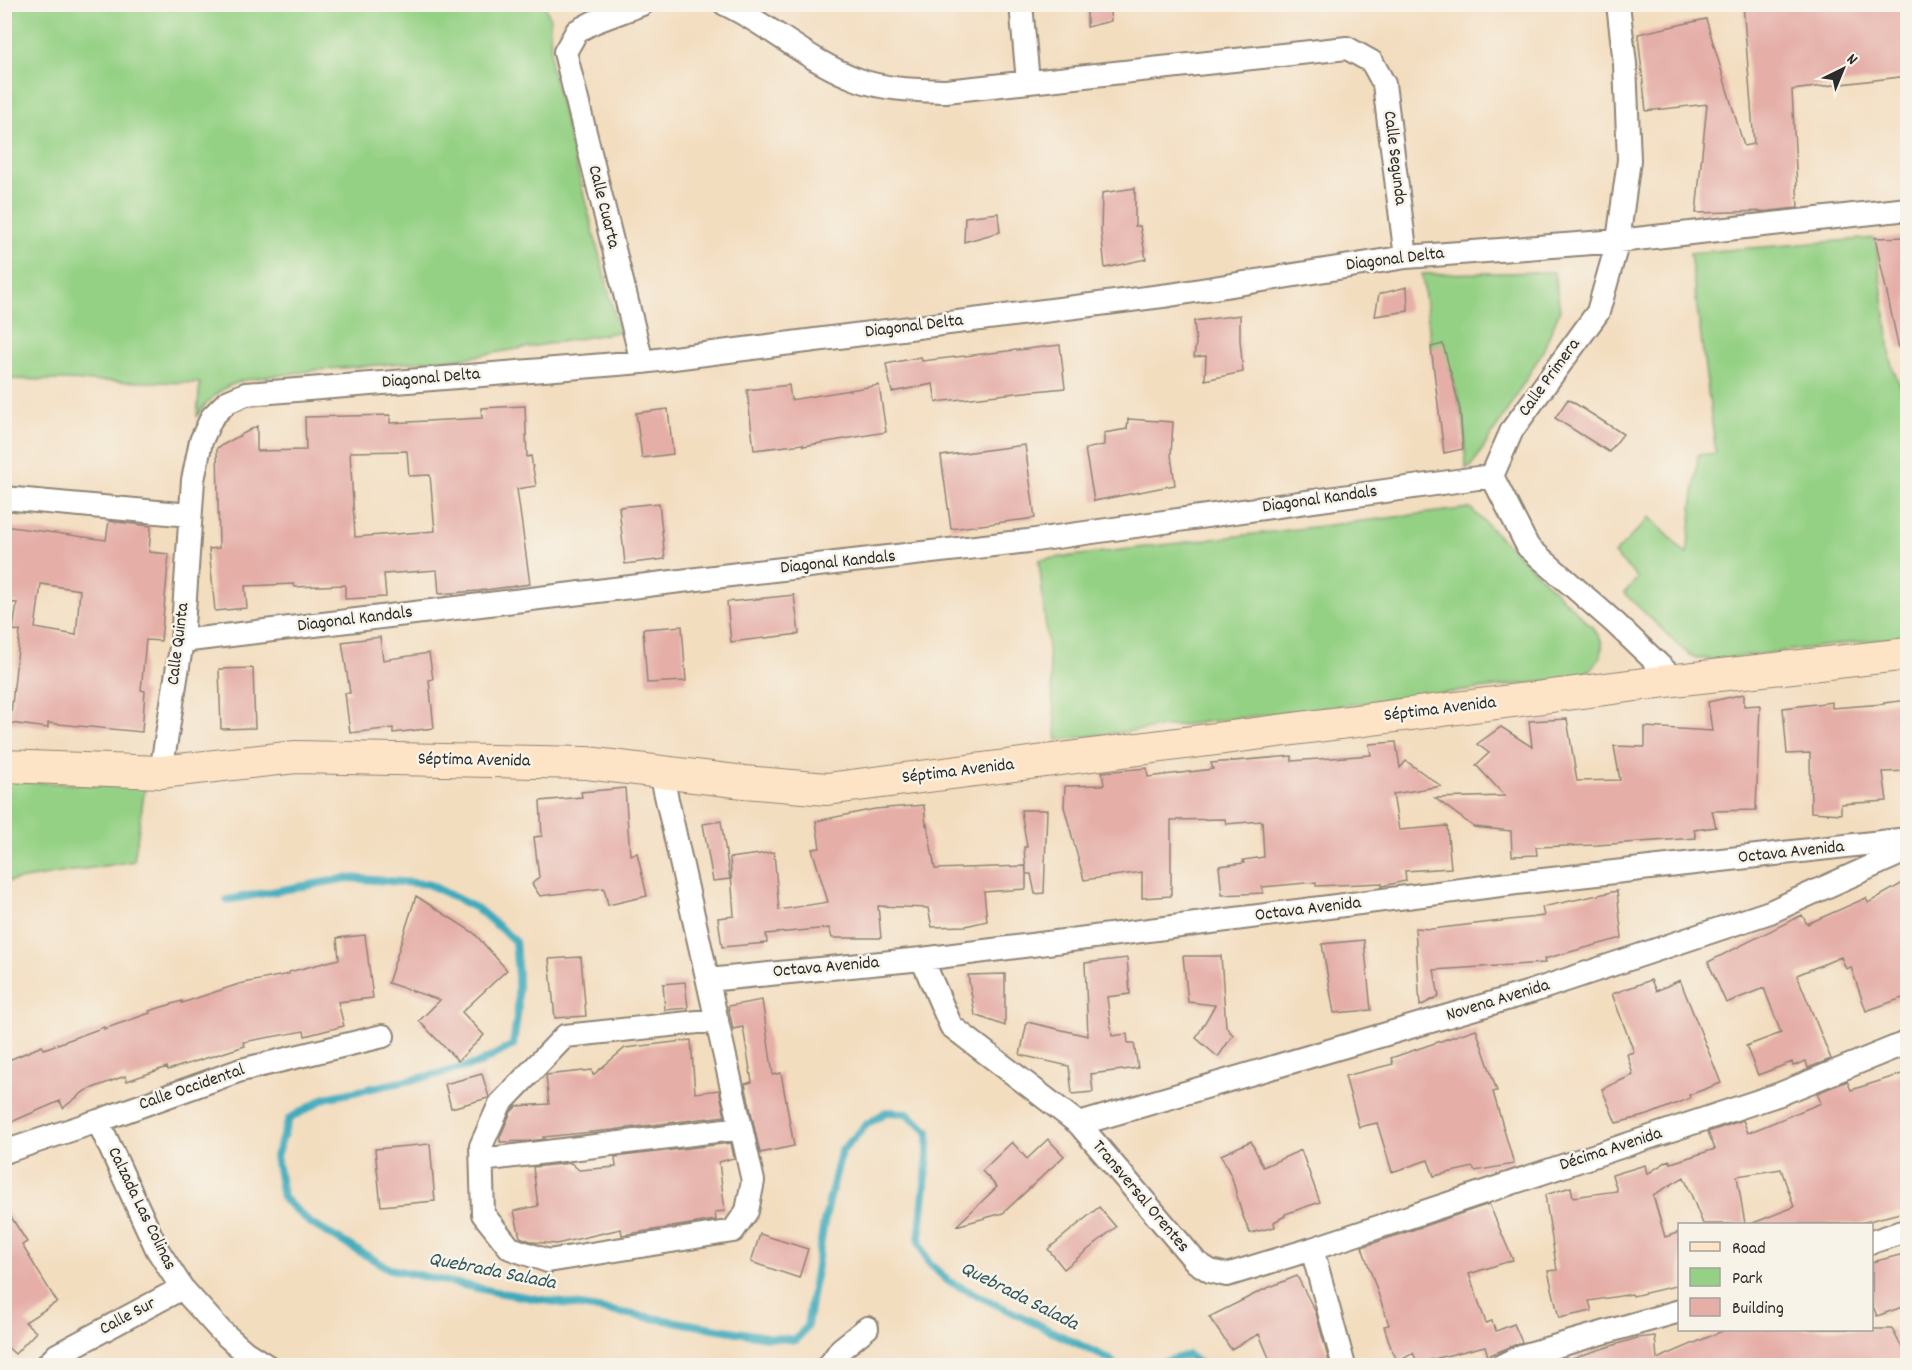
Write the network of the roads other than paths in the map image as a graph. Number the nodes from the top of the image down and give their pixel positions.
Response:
1 (642, 4) edge
2 (725, 4) edge
3 (1021, 4) edge
4 (1618, 4) edge
5 (1028, 82) junction
6 (1908, 209) edge
7 (1618, 241) junction
8 (1406, 256) junction
9 (642, 362) junction
10 (1492, 476) junction
11 (4, 498) edge
12 (190, 515) junction
13 (182, 641) junction
14 (1908, 654) edge
15 (1675, 680) junction
16 (4, 766) edge
17 (161, 772) junction
18 (661, 773) junction
19 (1908, 839) edge
20 (1908, 850) edge
21 (922, 959) junction
22 (708, 980) junction
23 (717, 1020) junction
24 (383, 1036) dead end
25 (1908, 1042) edge
26 (98, 1121) junction
27 (1078, 1124) junction
28 (741, 1128) junction
29 (4, 1152) edge
30 (482, 1160) junction
31 (1908, 1230) edge
32 (1873, 1242) edge
33 (1312, 1250) junction
34 (182, 1288) junction
35 (1678, 1312) edge
36 (867, 1328) dead end
37 (46, 1365) edge
38 (267, 1365) edge
39 (829, 1365) edge
40 (1344, 1365) edge
41 (1501, 1365) edge

1 - 9 street, Calle Cuarta
2 - 5 street
3 - 5 street
4 - 7 street, Calle Primera
5 - 8 street, Calle Segunda
6 - 7 street, Diagonal Delta
7 - 8 street, Diagonal Delta
7 - 10 street, Calle Primera
8 - 9 street, Diagonal Delta
9 - 12 street, Diagonal Delta
10 - 13 street, Diagonal Kandals
10 - 15 street
11 - 12 street
12 - 13 street, Calle Quinta
13 - 17 street, Calle Quinta
14 - 15 street, Séptima Avenida
15 - 18 street, Séptima Avenida
16 - 17 street, Séptima Avenida
17 - 18 street, Séptima Avenida
18 - 22 street
19 - 21 street, Octava Avenida
20 - 27 street, Novena Avenida
21 - 22 street, Octava Avenida
21 - 27 street, Transversal Orentes
22 - 23 street
23 - 28 street
23 - 30 street
24 - 26 street, Calle Occidental
25 - 33 street, Décima Avenida
26 - 29 street, Calle Occidental
26 - 34 street, Calzada Las Colinas
27 - 33 street, Transversal Orentes
28 - 30 street
28 - 30 street
31 - 32 street
33 - 40 street
34 - 37 street, Calle Sur
34 - 38 street, Calzada Las Colinas
35 - 41 street
36 - 39 street

